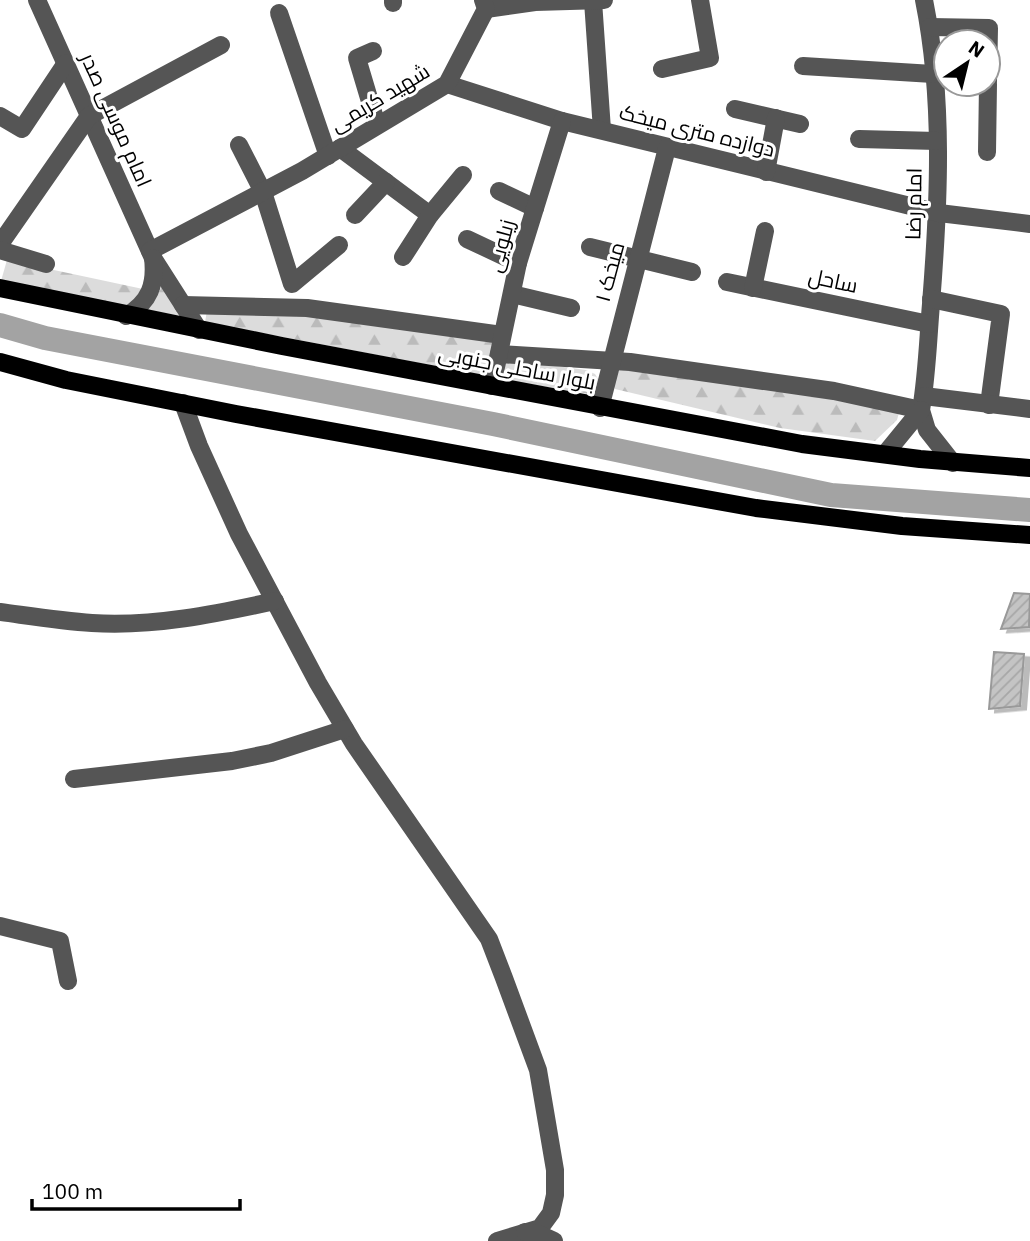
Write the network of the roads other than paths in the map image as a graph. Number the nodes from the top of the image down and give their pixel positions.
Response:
1 (37, 0) edge
2 (604, 0) edge
3 (700, 0) edge
4 (924, 0) edge
5 (534, 1) edge
6 (593, 1) edge
7 (485, 4) edge
8 (279, 13) dead end
9 (930, 27) junction
10 (989, 28) edge
11 (221, 45) dead end
12 (373, 51) dead end
13 (932, 58) edge
14 (66, 63) junction
15 (803, 66) dead end
16 (662, 69) dead end
17 (932, 74) edge
18 (447, 84) junction
19 (934, 98) edge
20 (988, 98) edge
21 (735, 108) dead end
22 (0, 116) edge
23 (89, 116) junction
24 (776, 118) junction
25 (562, 121) junction
26 (800, 124) dead end
27 (377, 125) junction
28 (602, 130) junction
29 (859, 139) dead end
30 (937, 141) junction
31 (239, 145) dead end
32 (667, 148) junction
33 (334, 152) junction
34 (987, 152) dead end
35 (766, 172) junction
36 (463, 175) dead end
37 (386, 182) junction
38 (499, 191) dead end
39 (263, 192) junction
40 (535, 208) junction
41 (939, 213) junction
42 (355, 215) dead end
43 (430, 215) junction
44 (1030, 224) edge
45 (765, 231) dead end
46 (467, 239) dead end
47 (0, 244) edge
48 (339, 245) dead end
49 (590, 247) dead end
50 (0, 250) edge
51 (152, 254) junction
52 (403, 257) dead end
53 (637, 259) junction
54 (518, 263) junction
55 (46, 264) dead end
56 (692, 272) dead end
57 (727, 282) dead end
58 (0, 288) edge
59 (753, 288) junction
60 (512, 294) junction
61 (931, 299) junction
62 (183, 305) junction
63 (571, 309) dead end
64 (126, 316) junction
65 (929, 324) junction
66 (199, 330) junction
67 (502, 335) junction
68 (499, 354) junction
69 (0, 362) edge
70 (610, 363) junction
71 (492, 386) junction
72 (183, 403) junction
73 (923, 403) junction
74 (989, 405) junction
75 (600, 408) junction
76 (1030, 409) edge
77 (885, 454) junction
78 (953, 463) junction
79 (1030, 468) edge
80 (1030, 535) edge
81 (275, 601) junction
82 (0, 612) edge
83 (345, 729) junction
84 (74, 779) dead end
85 (0, 926) edge
86 (68, 981) dead end
87 (548, 1217) junction
88 (525, 1232) junction
89 (497, 1241) edge
90 (555, 1241) edge

1 - 14 street, امام موسی صدر
2 - 6 street
3 - 16 street
4 - 9 street, امام رضا
5 - 6 street
5 - 7 street
6 - 28 street
7 - 18 street, شهید کریمی
8 - 33 street
9 - 10 street
9 - 13 street, امام رضا
11 - 23 street
12 - 27 street
14 - 22 street
14 - 23 street, امام موسی صدر
15 - 17 street
18 - 25 street, دوازده متری میخک
18 - 27 street, شهید کریمی
19 - 30 street, امام رضا
20 - 34 street
21 - 24 street
23 - 47 street
23 - 51 street, امام موسی صدر
24 - 26 street
24 - 35 street
25 - 28 street, دوازده متری میخک
25 - 40 street, زیلویی
27 - 33 street, شهید کریمی
28 - 32 street, دوازده متری میخک
29 - 30 street
30 - 41 street, امام رضا
31 - 39 street
32 - 35 street, دوازده متری میخک
32 - 53 street, میخک ۱
33 - 37 street
33 - 39 street, شهید کریمی
35 - 41 street, دوازده متری میخک
36 - 43 street
37 - 42 street
37 - 43 street
38 - 40 street
39 - 48 street
39 - 51 street, شهید کریمی
40 - 54 street, زیلویی
41 - 44 street, دوازده متری میخک
41 - 61 street, امام رضا
43 - 52 street
45 - 59 street
46 - 54 street
49 - 53 street
50 - 55 street
51 - 62 street, امام موسی صدر
51 - 64 street
53 - 56 street
53 - 70 street, میخک ۱
54 - 60 street, زیلویی
57 - 59 street, ساحل
58 - 64 main road, بلوار ساحلی جنوبی
59 - 65 street, ساحل
60 - 63 street
60 - 67 street, زیلویی
61 - 65 street, امام رضا
61 - 74 street
62 - 66 street, امام موسی صدر
62 - 67 street
64 - 66 main road, بلوار ساحلی جنوبی
65 - 73 street, امام رضا
66 - 71 main road, بلوار ساحلی جنوبی
67 - 68 street, زیلویی
68 - 70 street
68 - 71 street, زیلویی
69 - 72 main road
70 - 73 street
70 - 75 street, میخک ۱
71 - 75 main road, بلوار ساحلی جنوبی
72 - 80 main road
72 - 81 street
73 - 74 street
73 - 77 street
73 - 78 street
74 - 76 street
75 - 77 main road, بلوار ساحلی جنوبی
77 - 78 main road, بلوار ساحلی جنوبی
78 - 79 main road, بلوار ساحلی جنوبی
81 - 82 street
81 - 83 street
83 - 84 street
83 - 87 street
85 - 86 street
87 - 88 street
87 - 90 street
88 - 89 street
88 - 90 street

